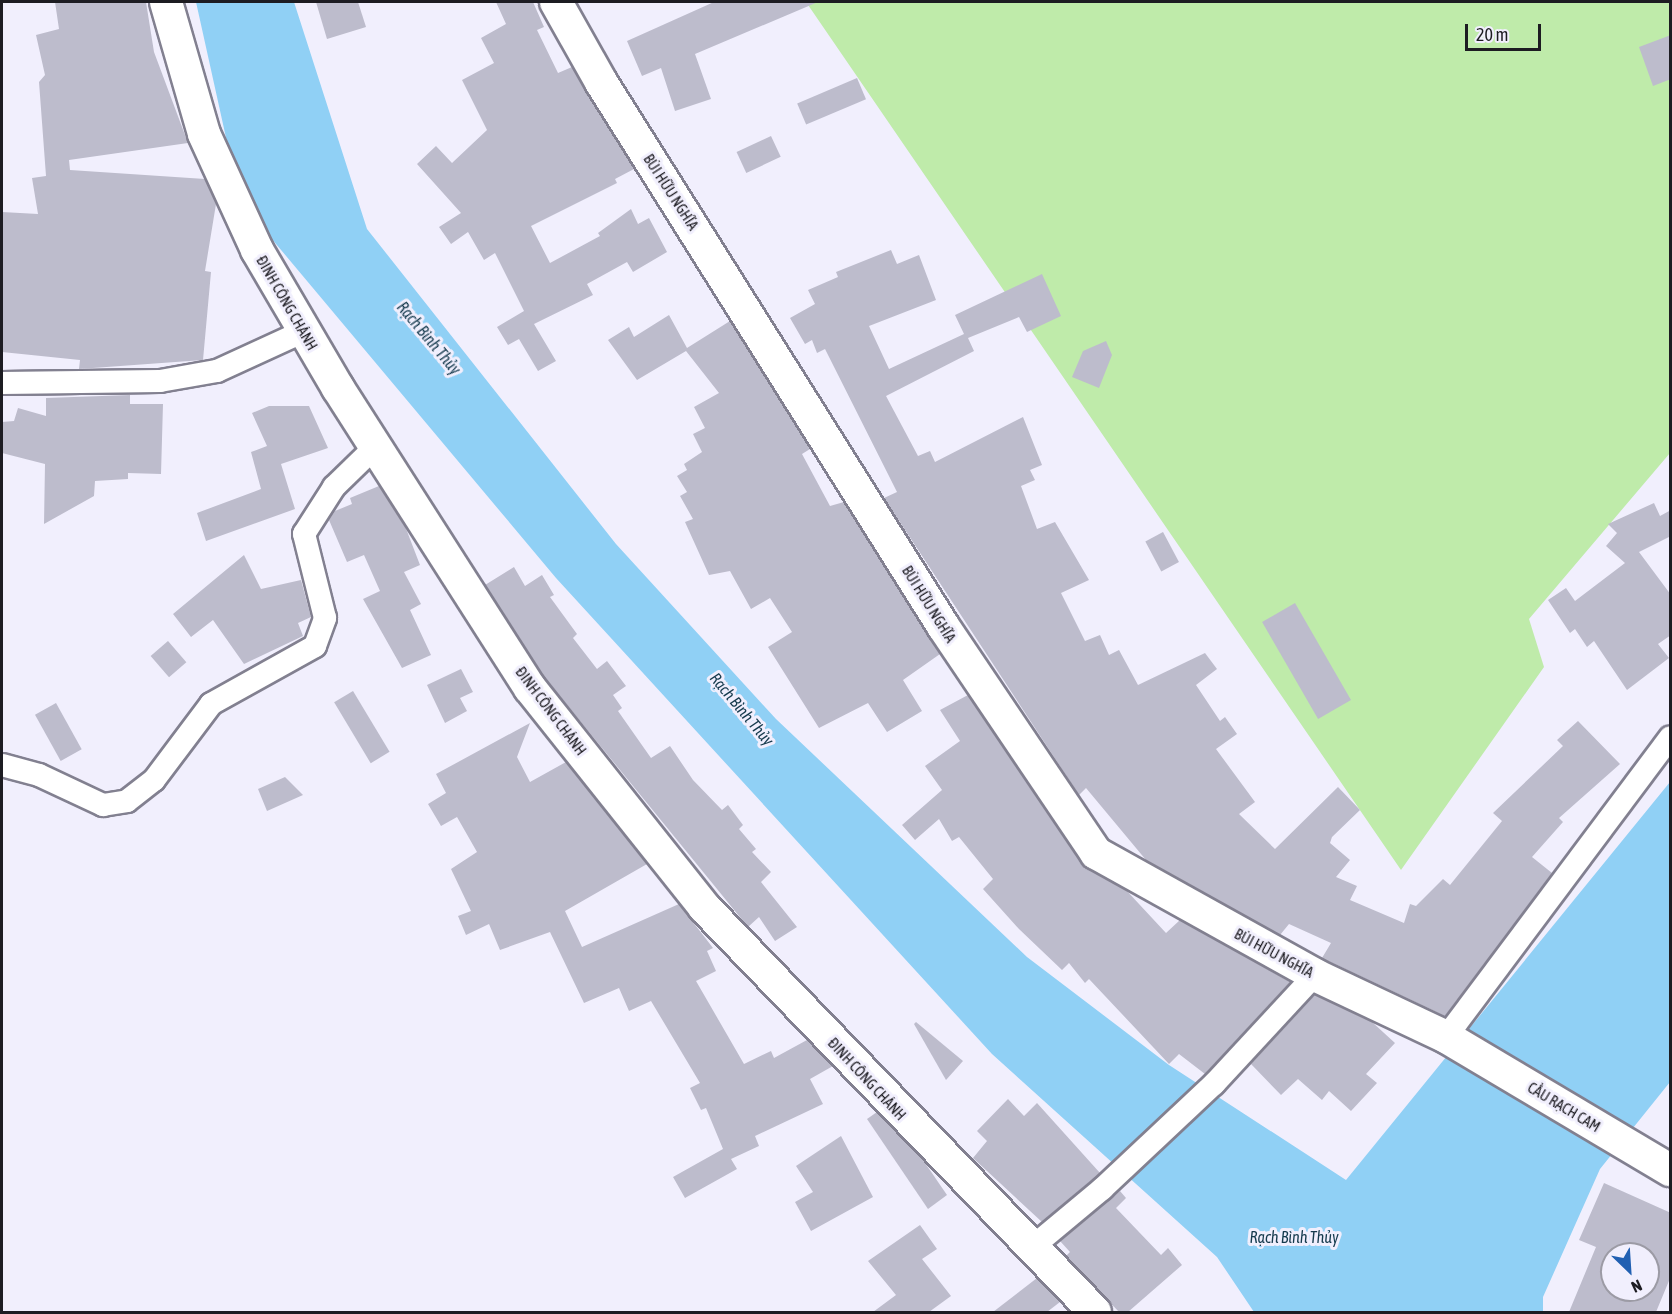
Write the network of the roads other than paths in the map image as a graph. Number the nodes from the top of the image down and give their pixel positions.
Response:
1 (166, 2) edge
2 (556, 2) edge
3 (304, 331) junction
4 (2, 383) edge
5 (375, 447) junction
6 (1671, 738) edge
7 (2, 765) edge
8 (1315, 975) junction
9 (1451, 1040) junction
10 (1671, 1170) edge
11 (1030, 1249) junction
12 (1095, 1312) edge

1 - 3 main road, ĐINH CÔNG CHÁNH
2 - 8 main road, BÙI HỮU NGHĨA
3 - 4 street
3 - 5 main road, ĐINH CÔNG CHÁNH
5 - 7 street
5 - 11 main road, ĐINH CÔNG CHÁNH
6 - 9 street
8 - 9 main road, BÙI HỮU NGHĨA
8 - 11 street
9 - 10 main road, CẦU RẠCH CAM
11 - 12 main road, ĐINH CÔNG CHÁNH

